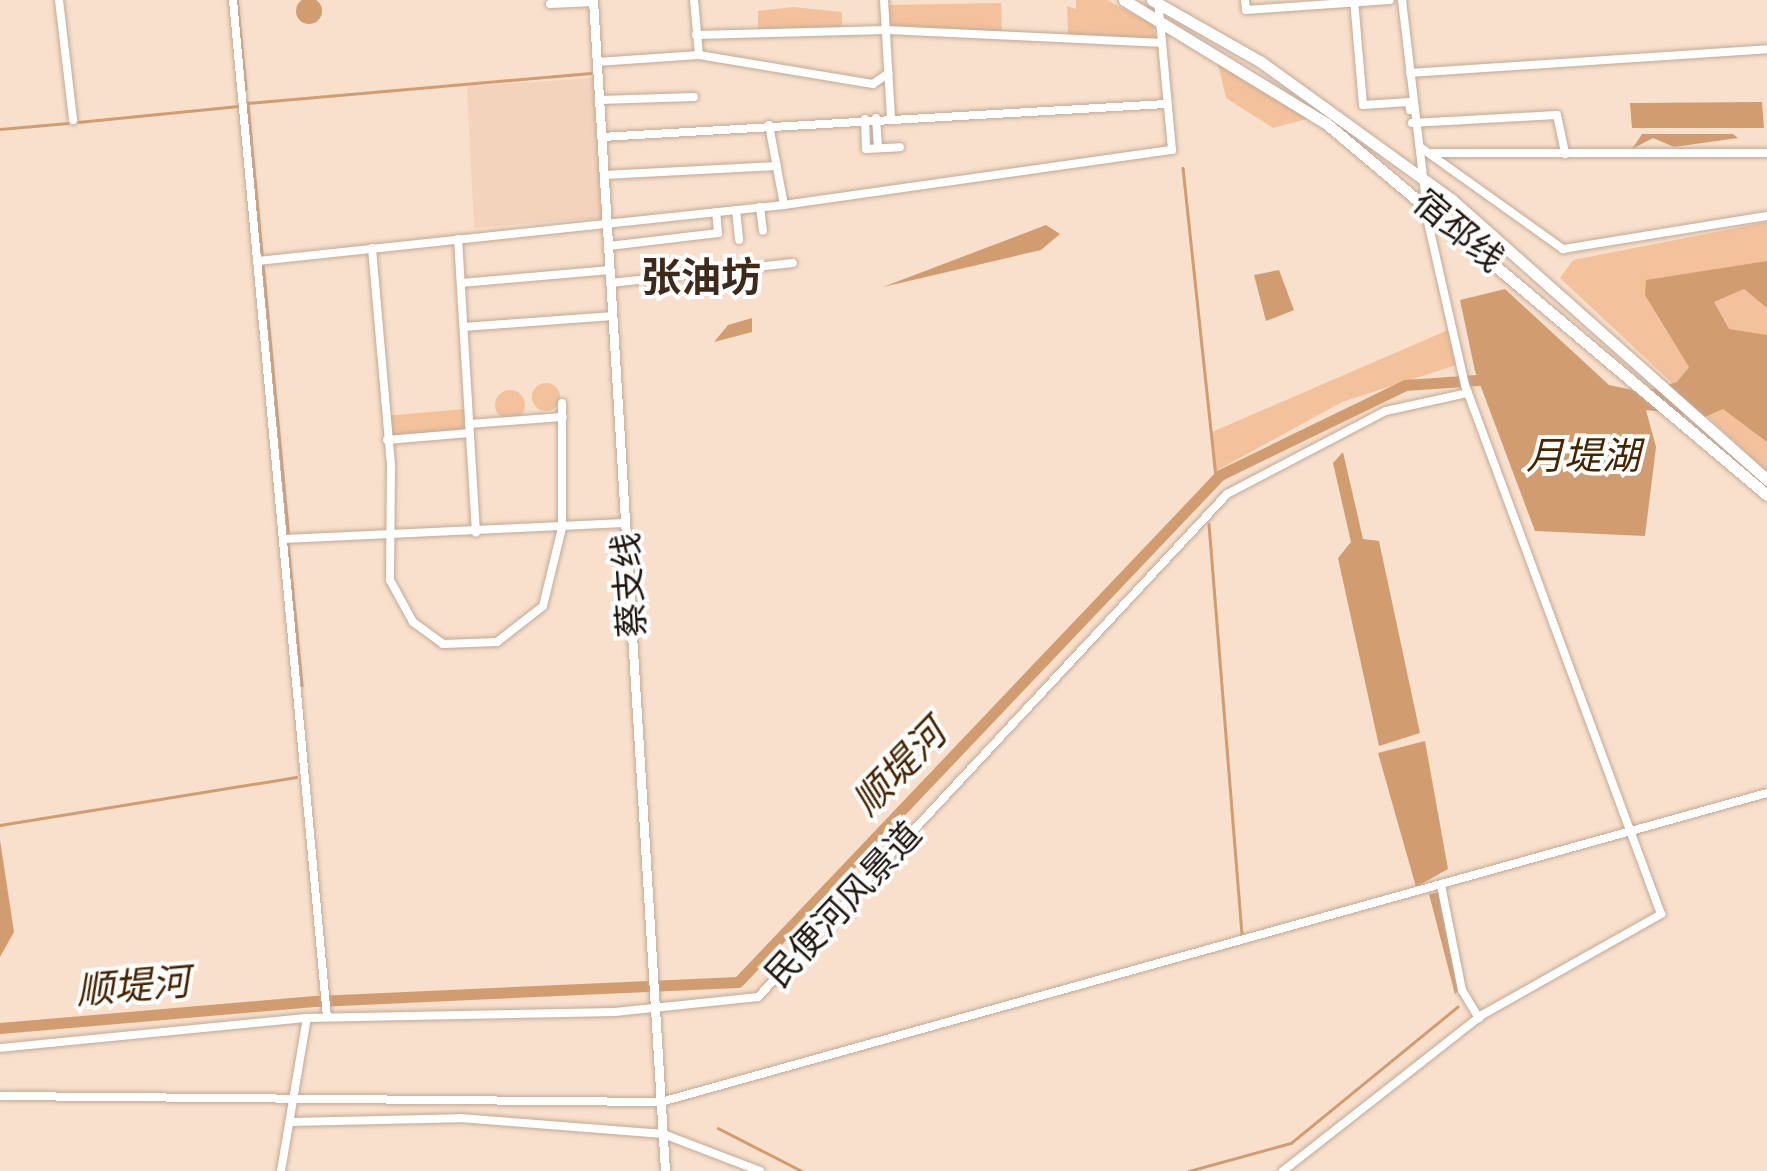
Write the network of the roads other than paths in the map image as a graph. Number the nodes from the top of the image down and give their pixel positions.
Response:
1 (60, 0) edge
2 (233, 0) edge
3 (694, 0) edge
4 (884, 0) edge
5 (1124, 0) edge
6 (1245, 0) edge
7 (1390, 0) edge
8 (1402, 0) edge
9 (593, 1) edge
10 (1354, 1) edge
11 (1311, 3) edge
12 (550, 4) dead end
13 (1156, 5) edge
14 (886, 30) junction
15 (696, 35) junction
16 (1160, 42) junction
17 (1767, 49) edge
18 (699, 55) junction
19 (597, 62) junction
20 (889, 73) junction
21 (1410, 73) junction
22 (694, 98) dead end
23 (600, 100) junction
24 (1166, 104) junction
25 (892, 117) junction
26 (876, 118) junction
27 (865, 119) junction
28 (73, 120) dead end
29 (1416, 123) junction
30 (769, 126) junction
31 (602, 137) junction
32 (1420, 146) junction
33 (900, 147) dead end
34 (878, 148) junction
35 (1431, 153) junction
36 (1767, 153) edge
37 (1565, 154) junction
38 (778, 166) junction
39 (604, 174) junction
40 (1424, 178) junction
41 (784, 204) junction
42 (1426, 206) junction
43 (760, 207) junction
44 (736, 210) junction
45 (716, 212) junction
46 (1767, 216) edge
47 (608, 224) junction
48 (763, 231) dead end
49 (458, 239) junction
50 (739, 240) dead end
51 (609, 246) junction
52 (372, 248) junction
53 (261, 260) junction
54 (793, 262) dead end
55 (610, 270) junction
56 (461, 283) junction
57 (611, 284) junction
58 (613, 316) junction
59 (464, 327) junction
60 (1467, 389) junction
61 (562, 403) dead end
62 (563, 416) junction
63 (470, 428) junction
64 (387, 440) junction
65 (1767, 480) edge
66 (1767, 496) edge
67 (626, 522) junction
68 (562, 528) junction
69 (388, 530) junction
70 (476, 532) junction
71 (286, 538) junction
72 (1767, 793) edge
73 (1630, 832) junction
74 (1441, 885) junction
75 (657, 1009) junction
76 (326, 1014) junction
77 (306, 1018) junction
78 (1478, 1018) junction
79 (0, 1048) edge
80 (0, 1096) edge
81 (296, 1100) junction
82 (661, 1102) junction
83 (290, 1122) junction
84 (663, 1134) junction
85 (281, 1171) edge
86 (665, 1171) edge
87 (760, 1171) edge
88 (1283, 1171) edge

1 - 28 street
2 - 53 street
3 - 15 street
4 - 14 street
5 - 13 main road, 宿邳线
6 - 11 street
7 - 10 street
8 - 21 street
9 - 12 street
9 - 19 street, 蔡支线
10 - 11 street
10 - 29 street
13 - 16 street
13 - 40 main road, 宿邳线
13 - 42 main road, 宿邳线
14 - 15 street
14 - 16 street
14 - 20 street
15 - 18 street
16 - 24 street
17 - 21 street
18 - 19 street
18 - 20 street
19 - 23 street, 蔡支线
20 - 25 street
21 - 29 street
22 - 23 street
23 - 31 street, 蔡支线
24 - 25 street
24 - 41 street
25 - 26 street
26 - 27 street
26 - 34 street
27 - 30 street
27 - 34 street
29 - 32 street
29 - 37 street
30 - 31 street
30 - 38 street
31 - 39 street, 蔡支线
32 - 35 street
32 - 40 street
33 - 34 street
35 - 37 street
35 - 46 street
36 - 37 street
38 - 39 street
38 - 41 street
39 - 47 street, 蔡支线
40 - 42 street
40 - 65 main road, 宿邳线
41 - 43 street
42 - 60 street
42 - 66 main road, 宿邳线
43 - 44 street
43 - 48 street
44 - 45 street
44 - 50 street
45 - 47 street
45 - 51 street
47 - 49 street
47 - 51 street, 蔡支线
49 - 52 street
49 - 56 street
51 - 55 street, 蔡支线
52 - 53 street
52 - 64 street
53 - 71 street
54 - 57 street
55 - 56 street
55 - 57 street, 蔡支线
56 - 59 street
57 - 58 street, 蔡支线
58 - 59 street
58 - 67 street, 蔡支线
59 - 63 street
60 - 73 street
60 - 75 street, 民便河风景道
61 - 62 street
62 - 63 street
62 - 68 street
63 - 64 street
63 - 70 street
64 - 69 street
67 - 68 street
67 - 75 street, 蔡支线
68 - 69 street
68 - 70 street
69 - 70 street
69 - 71 street
71 - 76 street
72 - 73 street
73 - 74 street
73 - 78 street
74 - 78 street
74 - 82 street
75 - 76 street, 民便河风景道
75 - 82 street, 蔡支线
76 - 77 street, 民便河风景道
77 - 79 street, 民便河风景道
77 - 81 street
78 - 88 street
80 - 81 street
81 - 82 street
81 - 83 street
82 - 84 street, 蔡支线
83 - 84 street
83 - 85 street
84 - 86 street, 蔡支线
84 - 87 street

